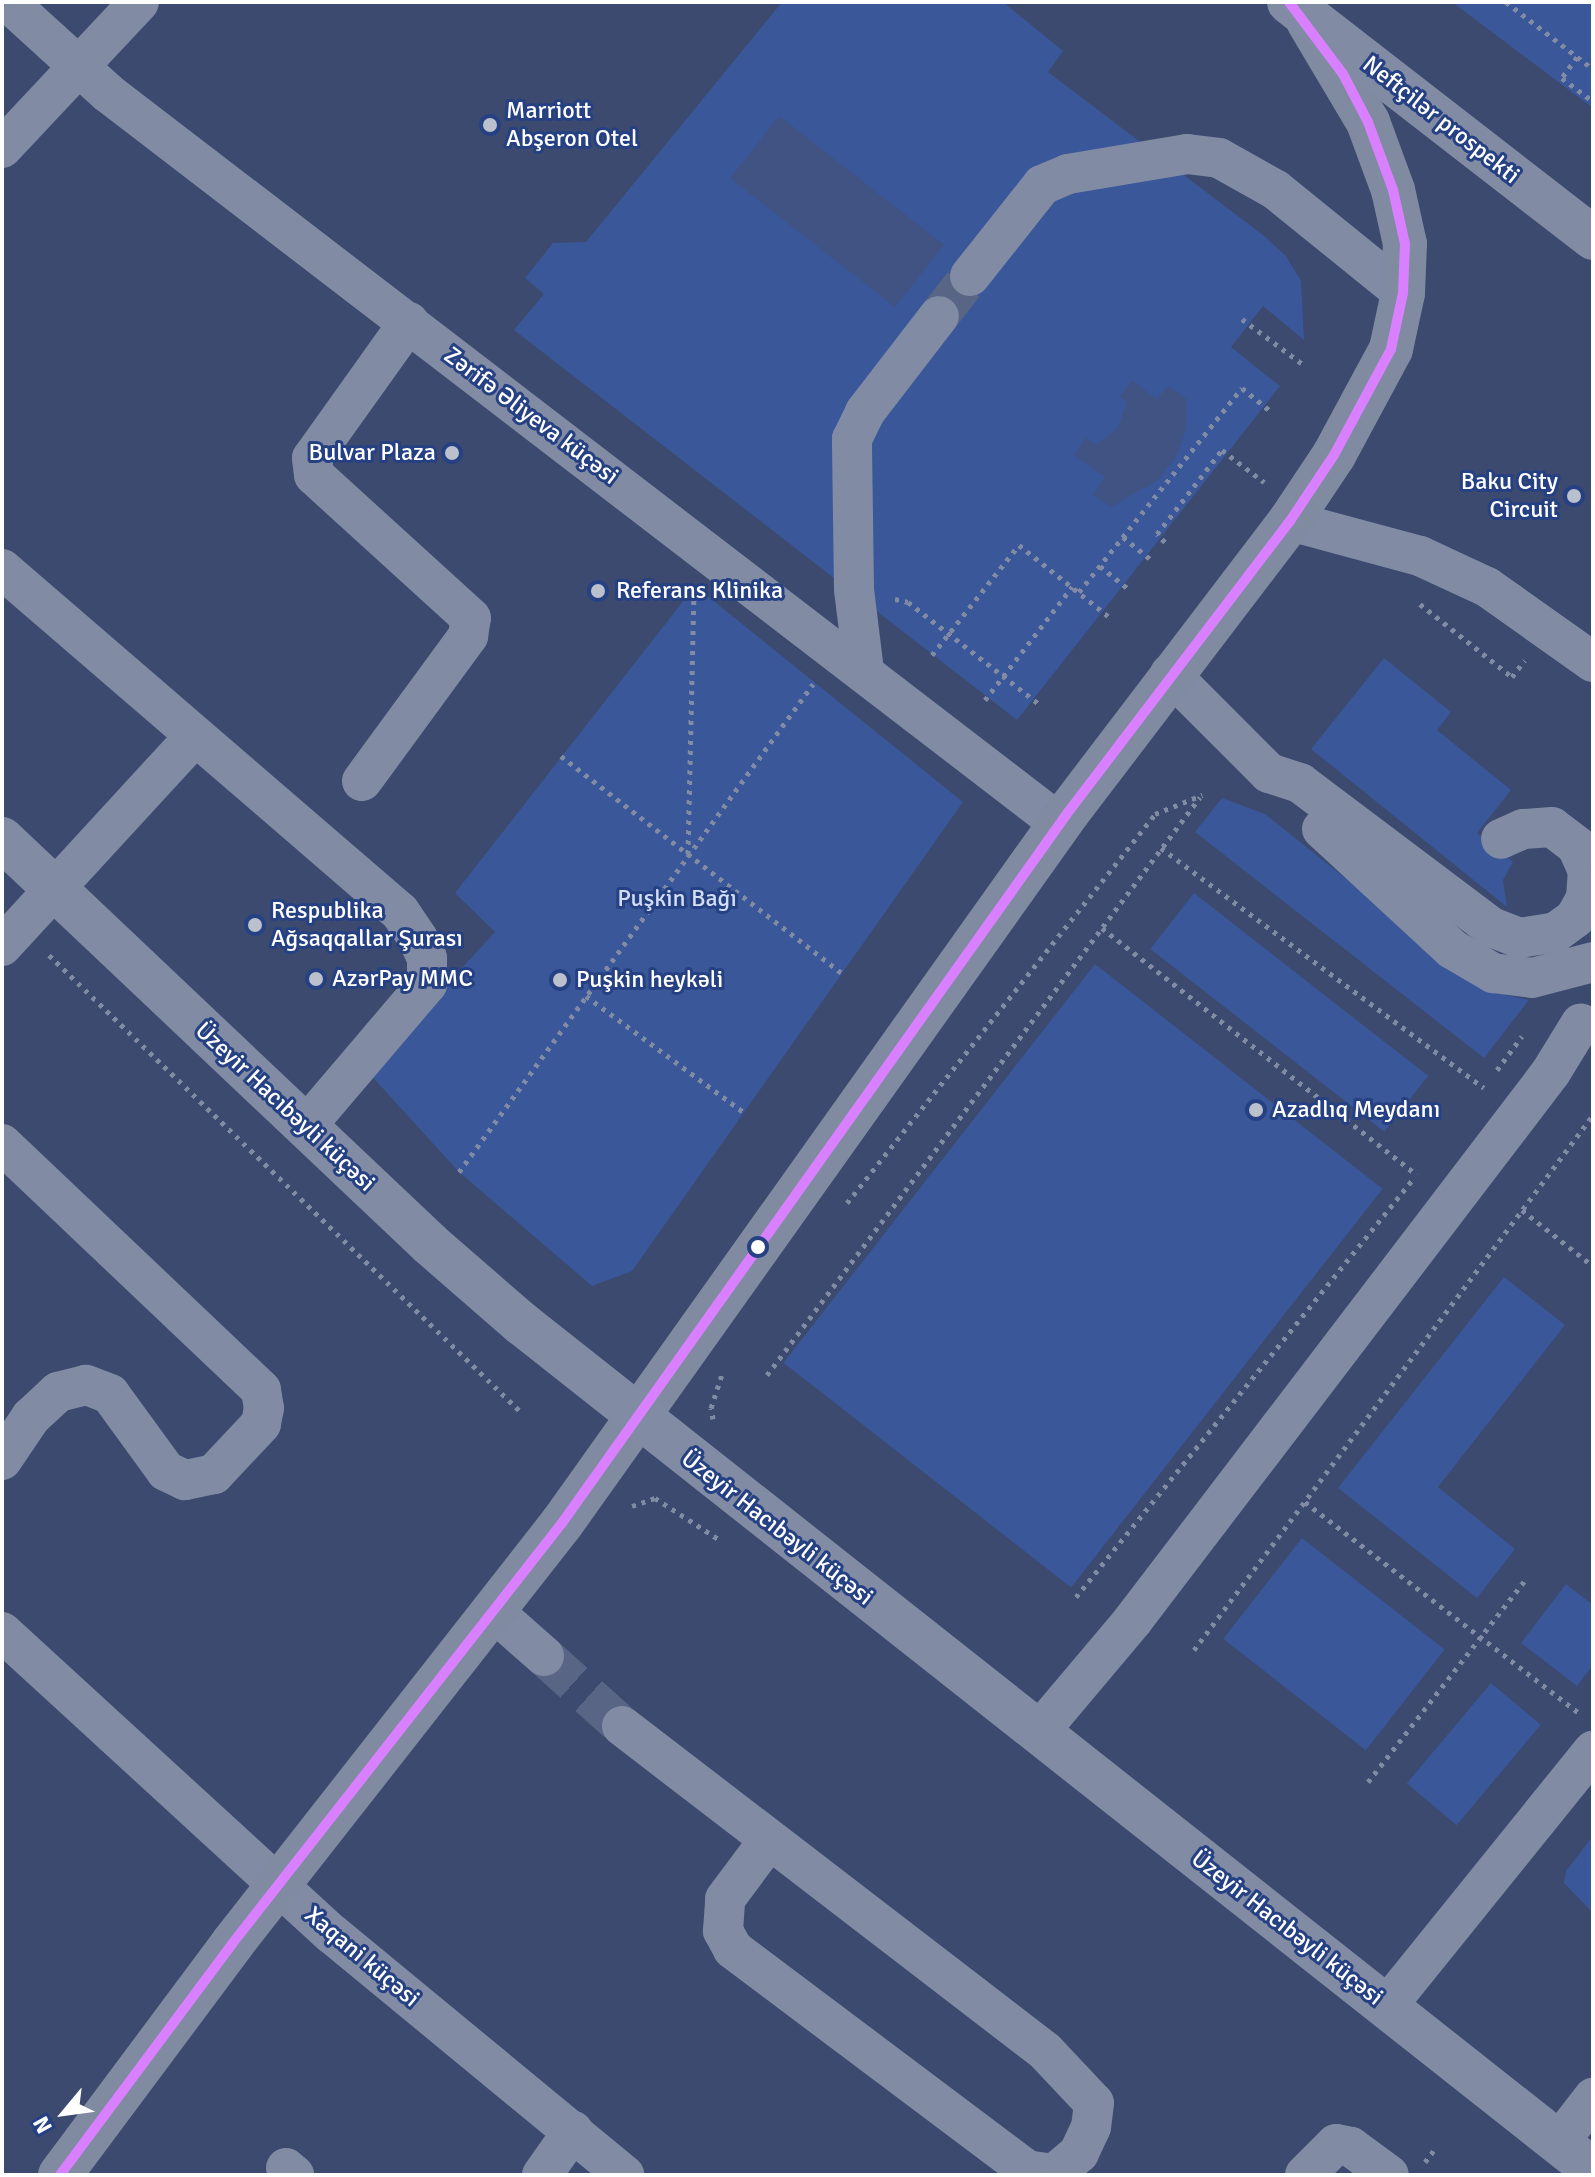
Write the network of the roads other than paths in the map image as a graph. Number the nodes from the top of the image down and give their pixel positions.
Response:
1 (8, 2) edge
2 (139, 2) edge
3 (1296, 7) edge
4 (75, 67) junction
5 (2, 148) edge
6 (1593, 238) edge
7 (970, 276) tunnel mouth
8 (1403, 293) junction
9 (939, 316) tunnel mouth
10 (409, 322) junction
11 (1290, 521) junction
12 (2, 569) edge
13 (1593, 662) edge
14 (864, 671) junction
15 (1170, 674) junction
16 (195, 736) junction
17 (1269, 773) junction
18 (362, 781) dead end
19 (1059, 823) junction
20 (2, 839) edge
21 (1501, 839) dead end
22 (55, 889) junction
23 (11, 936) edge
24 (1593, 962) edge
25 (1581, 1023) road end
26 (306, 1126) junction
27 (2, 1144) edge
28 (637, 1418) junction
29 (2, 1460) edge
30 (493, 1611) junction
31 (2, 1632) edge
32 (544, 1656) tunnel mouth
33 (622, 1726) tunnel mouth
34 (1038, 1733) junction
35 (1590, 1735) edge
36 (769, 1840) junction
37 (278, 1886) junction
38 (1387, 2006) junction
39 (1593, 2098) edge
40 (573, 2131) junction
41 (1559, 2142) junction
42 (1593, 2170) edge
43 (60, 2175) edge
44 (542, 2175) edge
45 (624, 2175) edge
46 (1305, 2175) edge
47 (1389, 2175) edge

1 - 4 street, Zərifə Əliyeva küçəsi
2 - 4 street
3 - 6 highway, Neftçilər prospekti
3 - 8 main road
4 - 5 street
4 - 10 street, Zərifə Əliyeva küçəsi
7 - 8 street
8 - 11 main road
9 - 14 street
10 - 14 street, Zərifə Əliyeva küçəsi
10 - 18 street
11 - 13 street
11 - 15 main road
12 - 16 street
14 - 19 street, Zərifə Əliyeva küçəsi
15 - 17 street
15 - 19 main road
16 - 22 street
16 - 26 street
17 - 21 street
17 - 24 street
19 - 28 main road
20 - 22 highway, Üzeyir Hacıbəyli küçəsi
22 - 23 street
22 - 26 highway, Üzeyir Hacıbəyli küçəsi
25 - 34 street
26 - 28 highway, Üzeyir Hacıbəyli küçəsi
27 - 29 street
28 - 30 main road
28 - 34 highway, Üzeyir Hacıbəyli küçəsi
30 - 32 street
30 - 37 main road
31 - 37 street, Xaqani küçəsi
33 - 36 street
34 - 38 highway, Üzeyir Hacıbəyli küçəsi
35 - 38 street
36 - 36 street
37 - 40 street, Xaqani küçəsi
37 - 43 main road
38 - 41 highway, Üzeyir Hacıbəyli küçəsi
39 - 41 street
40 - 44 street
40 - 45 street, Xaqani küçəsi
41 - 42 highway, Üzeyir Hacıbəyli küçəsi
46 - 47 street

